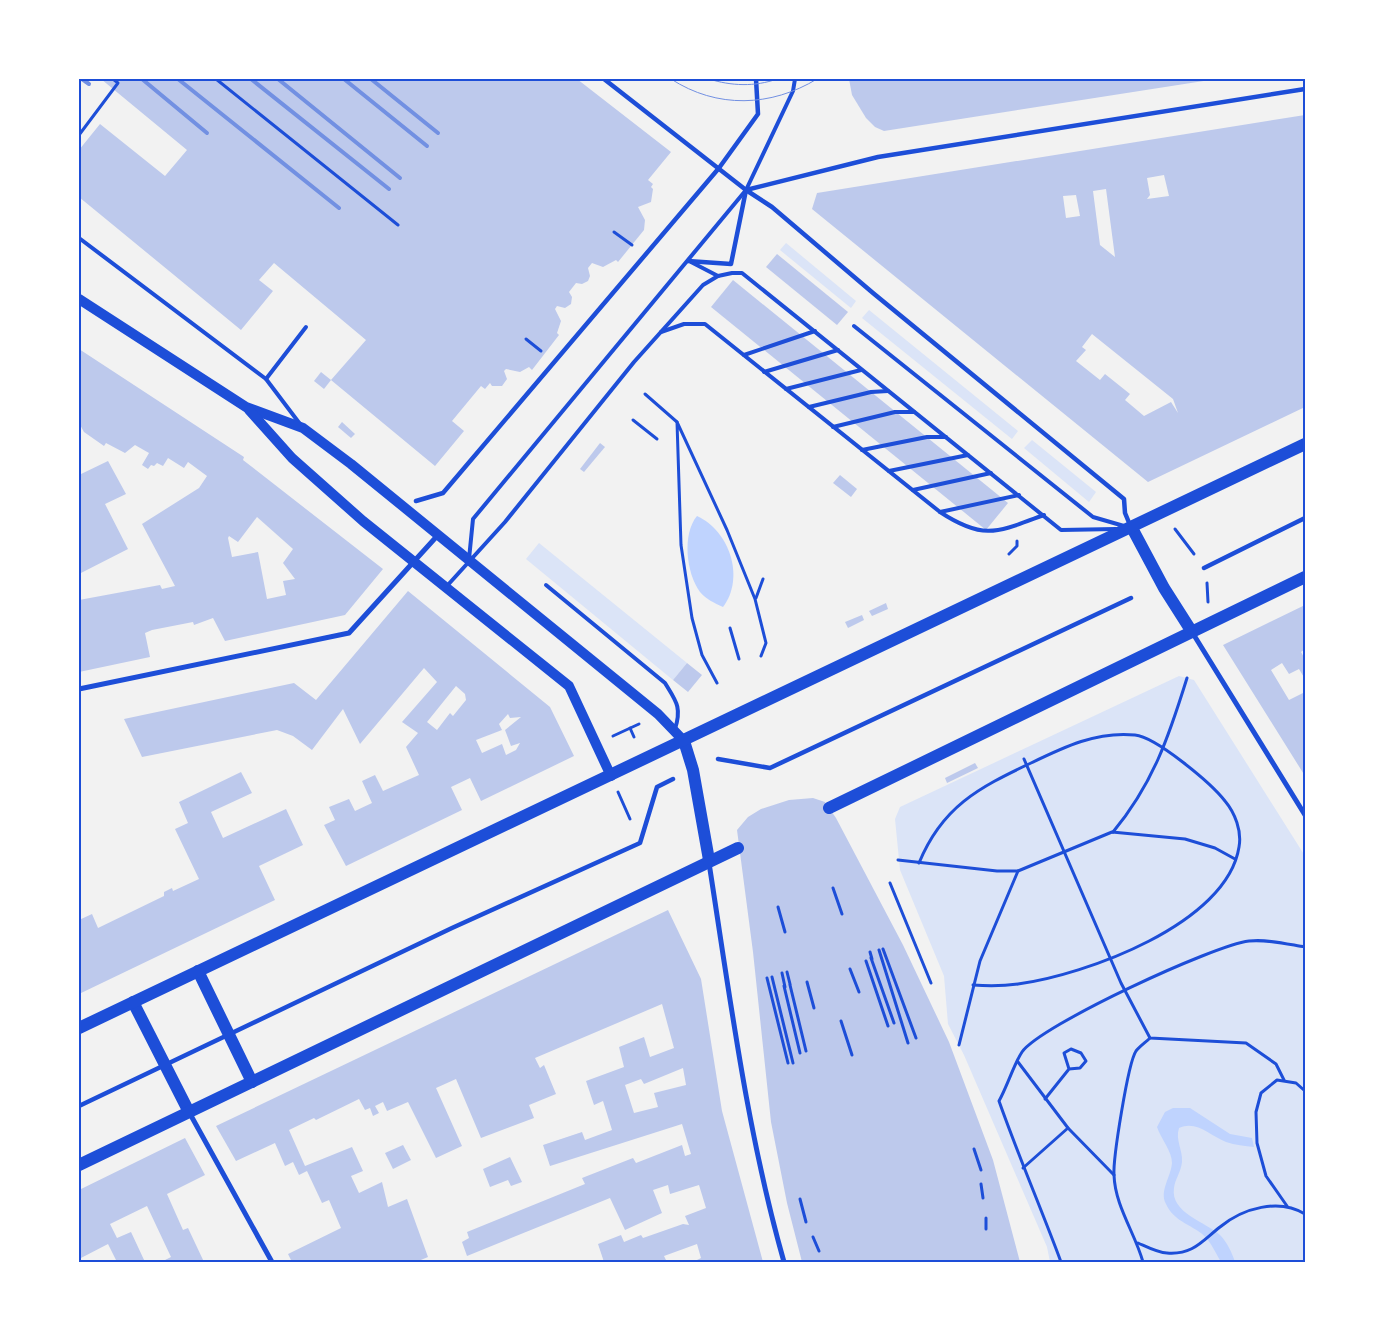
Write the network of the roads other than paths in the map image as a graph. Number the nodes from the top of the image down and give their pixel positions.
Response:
1 (604, 79) edge
2 (756, 79) edge
3 (795, 79) edge
4 (1305, 89) edge
5 (719, 168) junction
6 (746, 190) junction
7 (79, 238) edge
8 (688, 261) junction
9 (718, 276) junction
10 (79, 298) edge
11 (854, 326) dead end
12 (306, 327) dead end
13 (660, 332) junction
14 (815, 332) junction
15 (838, 350) junction
16 (744, 355) junction
17 (862, 370) junction
18 (764, 372) junction
19 (266, 379) junction
20 (786, 389) junction
21 (888, 390) junction
22 (246, 407) junction
23 (809, 407) junction
24 (914, 412) junction
25 (834, 427) junction
26 (303, 428) junction
27 (946, 437) junction
28 (1305, 444) edge
29 (862, 450) junction
30 (968, 455) junction
31 (889, 472) junction
32 (991, 473) junction
33 (912, 490) junction
34 (1019, 495) junction
35 (416, 500) dead end
36 (940, 512) junction
37 (1044, 515) junction
38 (1305, 518) edge
39 (1132, 528) junction
40 (438, 535) junction
41 (468, 561) junction
42 (414, 563) junction
43 (1204, 568) road end
44 (1305, 576) edge
45 (546, 585) dead end
46 (446, 587) junction
47 (1131, 598) dead end
48 (1192, 632) junction
49 (79, 689) edge
50 (675, 729) junction
51 (684, 741) junction
52 (718, 759) dead end
53 (611, 776) junction
54 (673, 779) dead end
55 (829, 808) dead end
56 (1305, 815) edge
57 (738, 848) dead end
58 (709, 860) junction
59 (198, 971) junction
60 (133, 1002) junction
61 (79, 1028) edge
62 (229, 1034) junction
63 (165, 1065) junction
64 (252, 1082) junction
65 (79, 1106) edge
66 (189, 1112) junction
67 (79, 1165) edge
68 (272, 1262) edge
69 (784, 1262) edge

1 - 5 street
2 - 5 street
3 - 6 lane
4 - 6 street
5 - 6 street
5 - 35 street
6 - 8 lane
6 - 8 street
6 - 39 street
7 - 19 lane
8 - 9 lane
8 - 41 lane
9 - 13 lane
9 - 14 lane
10 - 22 main road
11 - 39 lane
12 - 19 lane
13 - 16 lane
13 - 41 lane
14 - 15 lane
14 - 16 lane
15 - 17 lane
15 - 18 lane
16 - 18 lane
17 - 20 lane
17 - 21 lane
18 - 20 lane
19 - 26 lane
20 - 23 lane
21 - 23 lane
21 - 24 lane
22 - 26 main road
22 - 42 main road
23 - 25 lane
24 - 25 lane
24 - 27 lane
25 - 29 lane
26 - 40 main road
27 - 29 lane
27 - 30 lane
28 - 39 main road
29 - 31 lane
30 - 31 lane
30 - 32 lane
31 - 33 lane
32 - 33 lane
32 - 34 lane
33 - 36 lane
34 - 36 lane
34 - 37 lane
36 - 37 lane
37 - 39 lane
38 - 43 street
39 - 48 main road
39 - 51 main road
40 - 41 main road
40 - 42 street
41 - 46 lane
41 - 50 main road
42 - 46 main road
42 - 49 street
44 - 48 main road
45 - 50 lane
46 - 53 main road
47 - 52 street
48 - 55 main road
48 - 56 street
50 - 51 main road
51 - 53 main road
51 - 58 main road
53 - 59 main road
54 - 62 street
57 - 58 main road
58 - 64 main road
58 - 69 street
59 - 60 main road
59 - 62 main road
60 - 61 main road
60 - 63 main road
62 - 63 street
62 - 64 main road
63 - 65 street
63 - 66 main road
64 - 66 main road
66 - 67 main road
66 - 68 street

